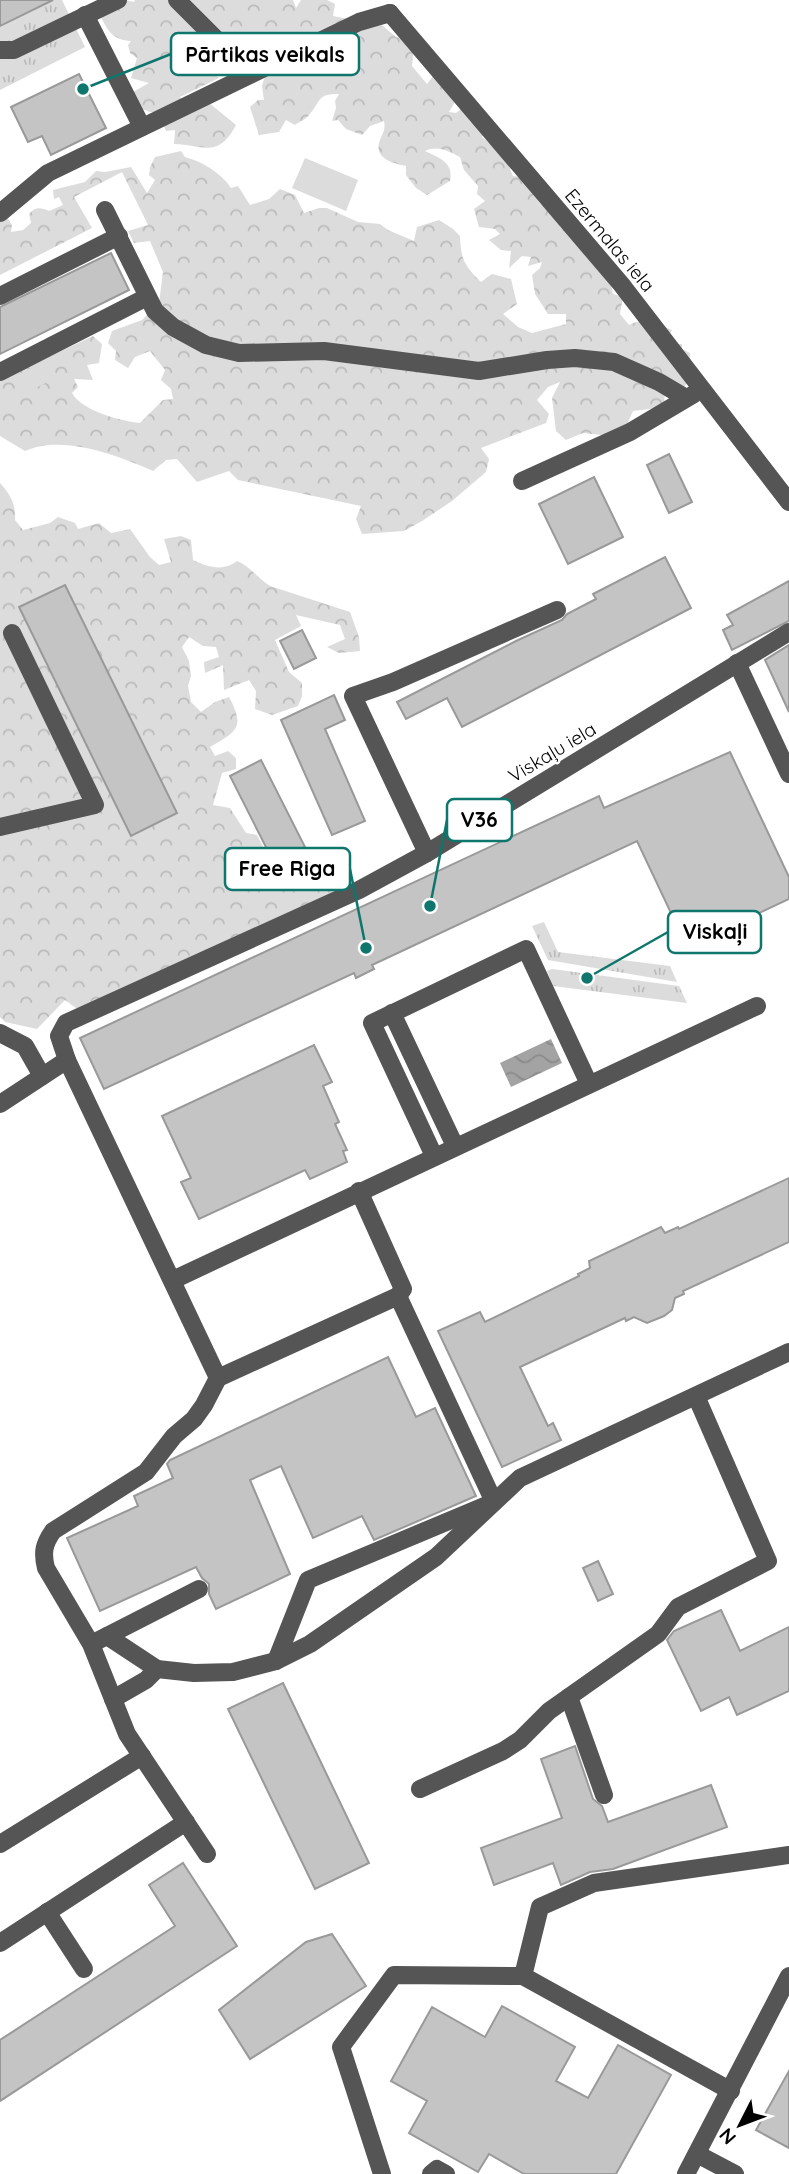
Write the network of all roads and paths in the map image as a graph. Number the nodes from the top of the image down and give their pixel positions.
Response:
1 (118, 0) edge
2 (177, 0) edge
3 (390, 6) edge
4 (85, 15) junction
5 (0, 50) edge
6 (250, 73) junction
7 (142, 127) junction
8 (106, 210) dead end
9 (0, 213) edge
10 (119, 236) junction
11 (0, 296) edge
12 (147, 297) junction
13 (0, 372) edge
14 (703, 388) junction
15 (686, 398) junction
16 (523, 481) dead end
17 (789, 502) edge
18 (557, 610) dead end
19 (789, 632) edge
20 (12, 633) dead end
21 (737, 663) junction
22 (789, 774) edge
23 (0, 827) edge
24 (427, 853) junction
25 (757, 1006) dead end
26 (392, 1013) junction
27 (0, 1033) edge
28 (67, 1060) junction
29 (42, 1076) junction
30 (589, 1084) junction
31 (0, 1104) edge
32 (455, 1146) junction
33 (434, 1156) junction
34 (359, 1191) junction
35 (173, 1280) junction
36 (398, 1296) junction
37 (789, 1352) edge
38 (218, 1378) junction
39 (696, 1396) junction
40 (494, 1502) junction
41 (199, 1589) dead end
42 (99, 1640) junction
43 (276, 1661) junction
44 (157, 1669) junction
45 (569, 1697) junction
46 (113, 1699) junction
47 (142, 1756) junction
48 (420, 1789) dead end
49 (604, 1795) dead end
50 (186, 1822) junction
51 (0, 1844) edge
52 (207, 1854) dead end
53 (789, 1855) edge
54 (47, 1912) junction
55 (0, 1943) edge
56 (84, 1969) dead end
57 (523, 1976) junction
58 (789, 1976) edge
59 (731, 2091) junction
60 (697, 2154) junction
61 (382, 2174) edge
62 (430, 2174) edge
63 (446, 2174) edge
64 (686, 2174) edge
65 (735, 2174) edge

1 - 4 street
2 - 6 street
3 - 6 street
3 - 14 street, Ezermalas iela
4 - 5 street
4 - 7 street
6 - 7 street
7 - 9 street
8 - 10 street
10 - 11 street
10 - 12 street
12 - 13 street
12 - 15 street
14 - 15 street
14 - 17 street, Ezermalas iela
15 - 16 street
18 - 24 street
19 - 21 street, Viskaļu iela
20 - 23 street
21 - 22 street
21 - 24 street, Viskaļu iela
24 - 28 street, Viskaļu iela
25 - 30 street
26 - 30 street
26 - 32 street
26 - 33 street
27 - 29 street
28 - 29 street
28 - 35 street
29 - 31 street
30 - 32 street
32 - 33 street
33 - 34 street
34 - 35 street
34 - 36 street
35 - 38 street
36 - 38 street
36 - 40 street
37 - 39 street
38 - 42 street
39 - 40 street
39 - 45 street
40 - 43 street
40 - 43 street
41 - 42 street
42 - 44 street
42 - 46 street
43 - 44 street
44 - 46 street
45 - 48 street
45 - 49 street
46 - 47 street
47 - 50 street
47 - 51 street
50 - 52 street
50 - 54 street
53 - 57 street
54 - 55 street
54 - 56 street
57 - 59 street
57 - 61 street
58 - 59 street
59 - 60 street
60 - 64 street
60 - 65 street
62 - 63 street

